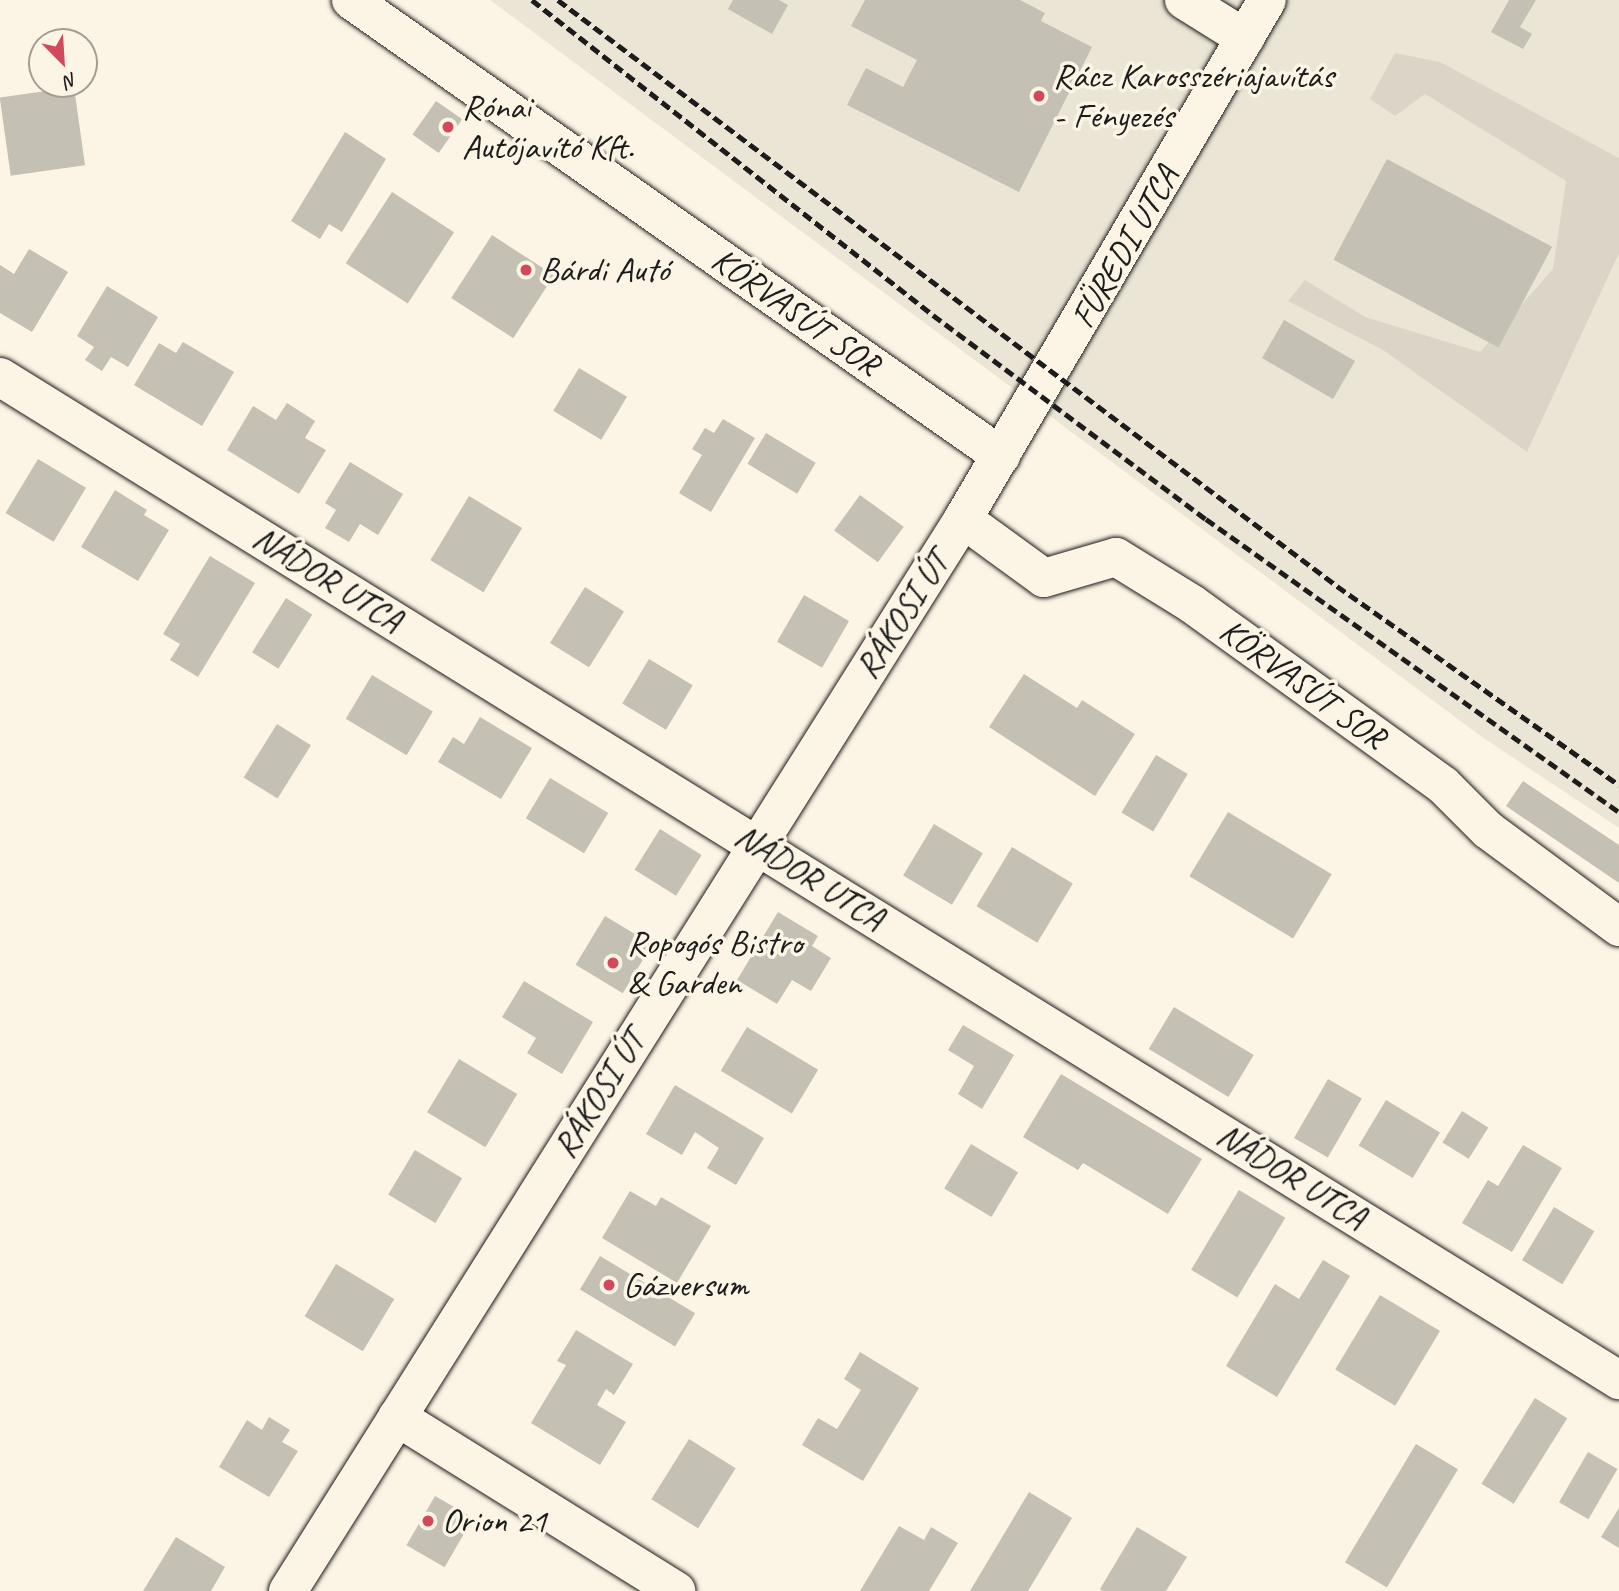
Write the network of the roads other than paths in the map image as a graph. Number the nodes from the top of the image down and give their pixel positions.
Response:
1 (351, 0) edge
2 (1184, 0) edge
3 (1267, 0) edge
4 (1245, 38) junction
5 (0, 377) edge
6 (1001, 456) junction
7 (964, 519) junction
8 (756, 843) junction
9 (1619, 927) edge
10 (1619, 1380) edge
11 (397, 1417) junction
12 (288, 1591) edge
13 (676, 1591) edge

1 - 6 street, KÖRVASÚT SOR
2 - 4 street
3 - 4 street, FÜREDI UTCA
4 - 6 street, FÜREDI UTCA
5 - 8 street, NÁDOR UTCA
6 - 7 street, RÁKOSI ÚT
7 - 8 street, RÁKOSI ÚT
7 - 9 street, KÖRVASÚT SOR
8 - 10 street, NÁDOR UTCA
8 - 11 street, RÁKOSI ÚT
11 - 12 street, RÁKOSI ÚT
11 - 13 street

